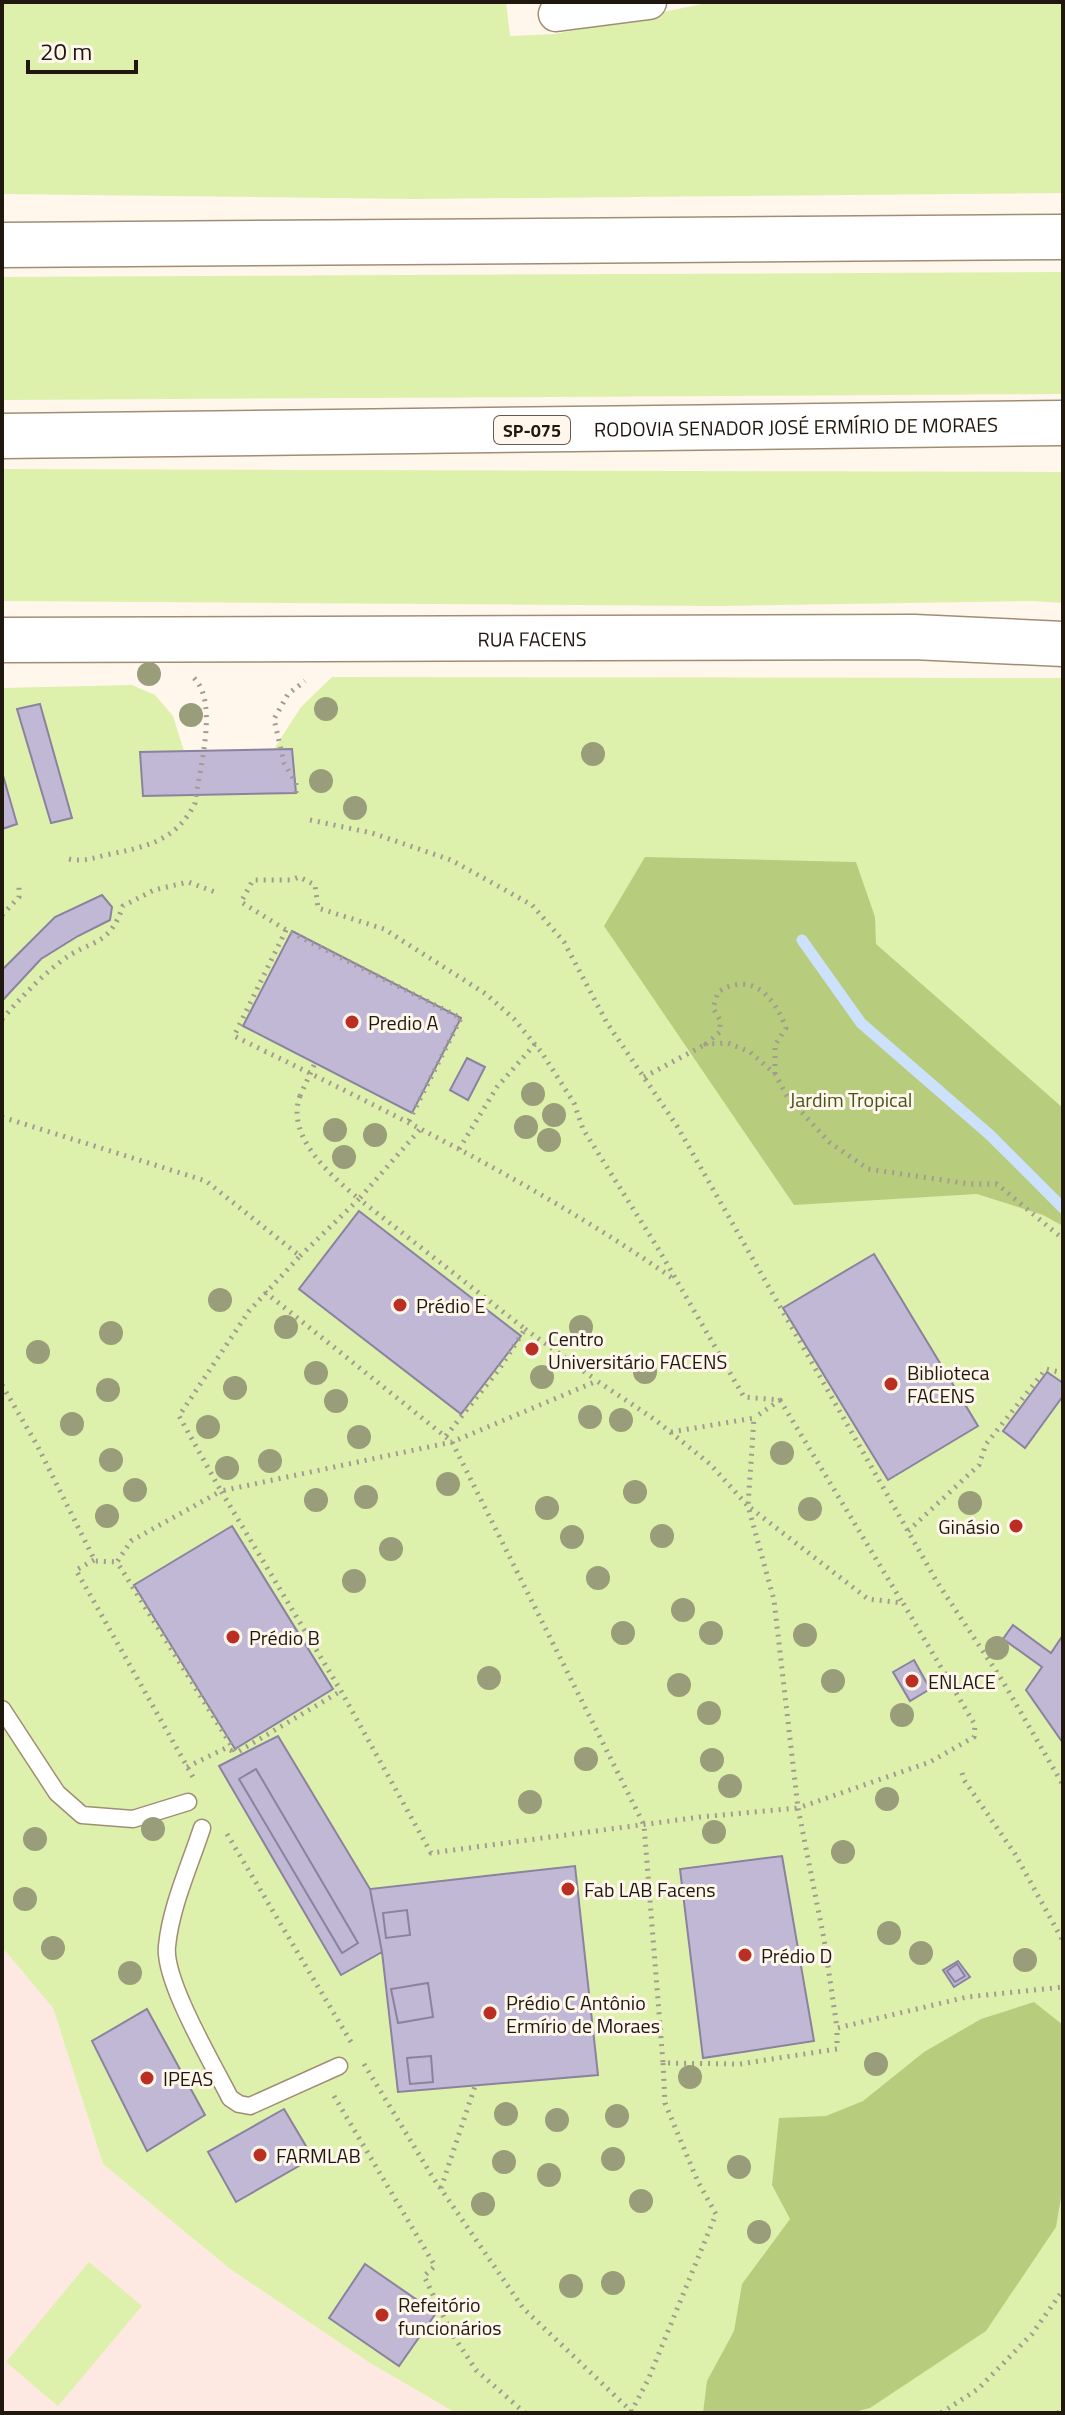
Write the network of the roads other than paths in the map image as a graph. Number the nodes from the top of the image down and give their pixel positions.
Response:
1 (649, 2) edge
2 (556, 14) dead end
3 (1063, 237) edge
4 (2, 245) edge
5 (1063, 423) edge
6 (2, 436) edge
7 (2, 640) edge
8 (1063, 644) edge
9 (2, 1709) edge
10 (188, 1802) dead end
11 (202, 1828) dead end
12 (339, 2066) dead end

1 - 2 street
3 - 4 main road
5 - 6 main road, RODOVIA SENADOR JOSÉ ERMÍRIO DE MORAES / SP-075
7 - 8 main road, RUA FACENS
9 - 10 lane
11 - 12 lane

